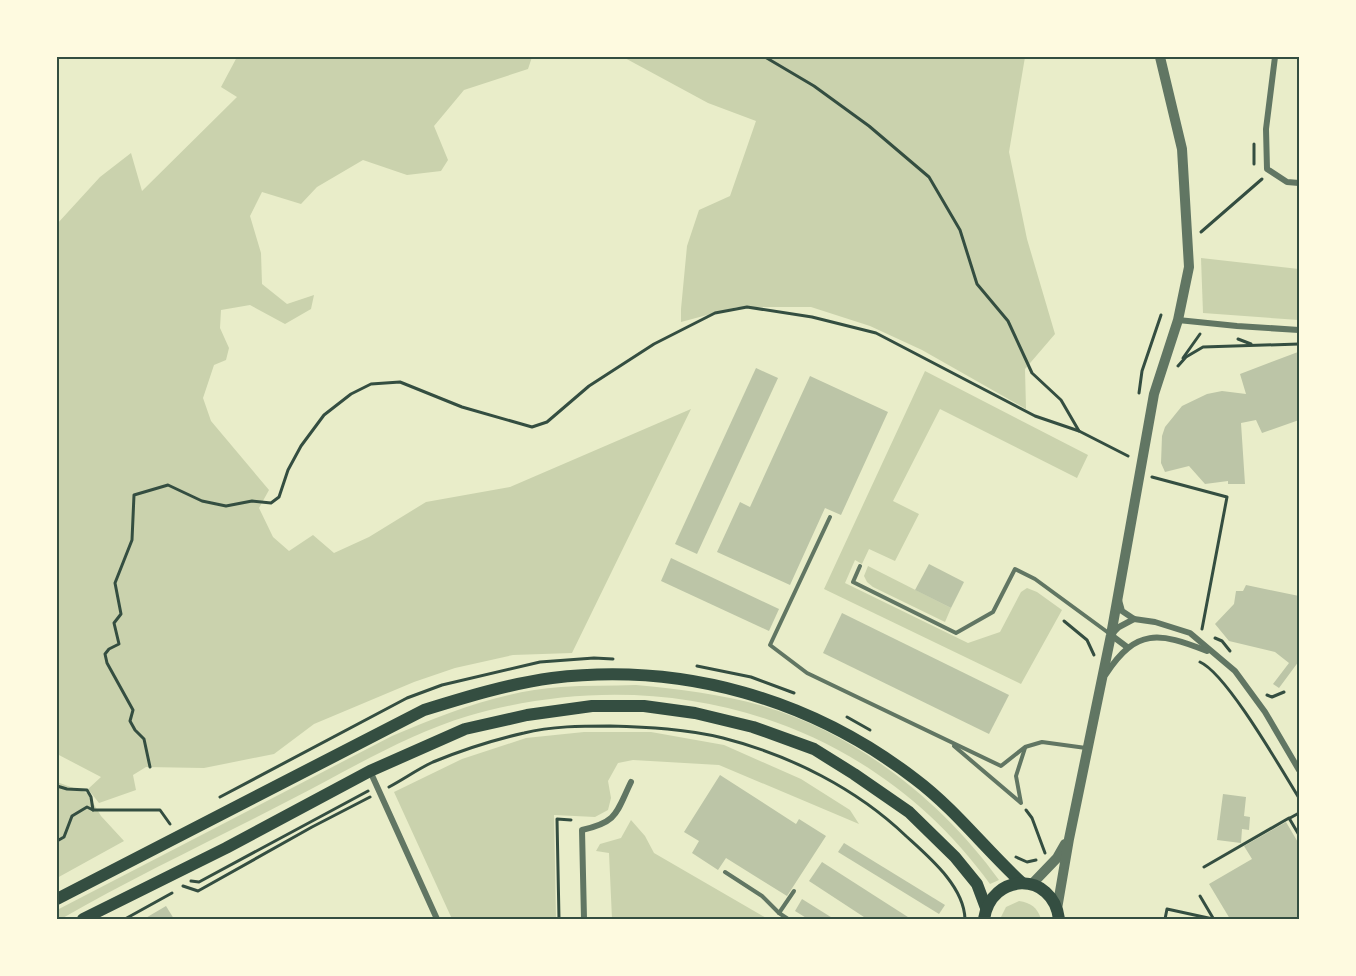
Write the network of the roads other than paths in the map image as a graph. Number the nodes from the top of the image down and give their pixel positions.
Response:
1 (1160, 57) edge
2 (1275, 57) edge
3 (1299, 183) edge
4 (1178, 320) junction
5 (1299, 330) edge
6 (830, 517) dead end
7 (860, 566) dead end
8 (1118, 594) junction
9 (1134, 619) junction
10 (1111, 635) junction
11 (1127, 646) junction
12 (1213, 653) junction
13 (1102, 680) junction
14 (949, 741) junction
15 (1025, 747) junction
16 (1087, 748) junction
17 (1299, 770) edge
18 (370, 771) junction
19 (631, 782) dead end
20 (1069, 839) junction
21 (724, 872) dead end
22 (1027, 884) junction
23 (794, 891) dead end
24 (57, 898) edge
25 (779, 914) junction
26 (985, 914) edge
27 (1058, 914) edge
28 (83, 919) edge
29 (437, 919) edge
30 (584, 919) edge
31 (788, 919) edge

1 - 4 street
2 - 3 street
4 - 5 street
4 - 8 street
6 - 14 lane
7 - 10 lane
8 - 9 street
8 - 10 street
9 - 10 street
9 - 12 street
10 - 11 street
10 - 13 street
11 - 12 street
11 - 13 street
12 - 17 street
13 - 16 street
14 - 15 lane
14 - 15 lane
15 - 16 lane
16 - 20 street
18 - 26 main road
18 - 28 main road
18 - 29 street
19 - 30 street
20 - 22 street
20 - 27 street
21 - 25 lane
22 - 24 main road
22 - 26 main road
22 - 27 main road
23 - 25 lane
25 - 31 lane

